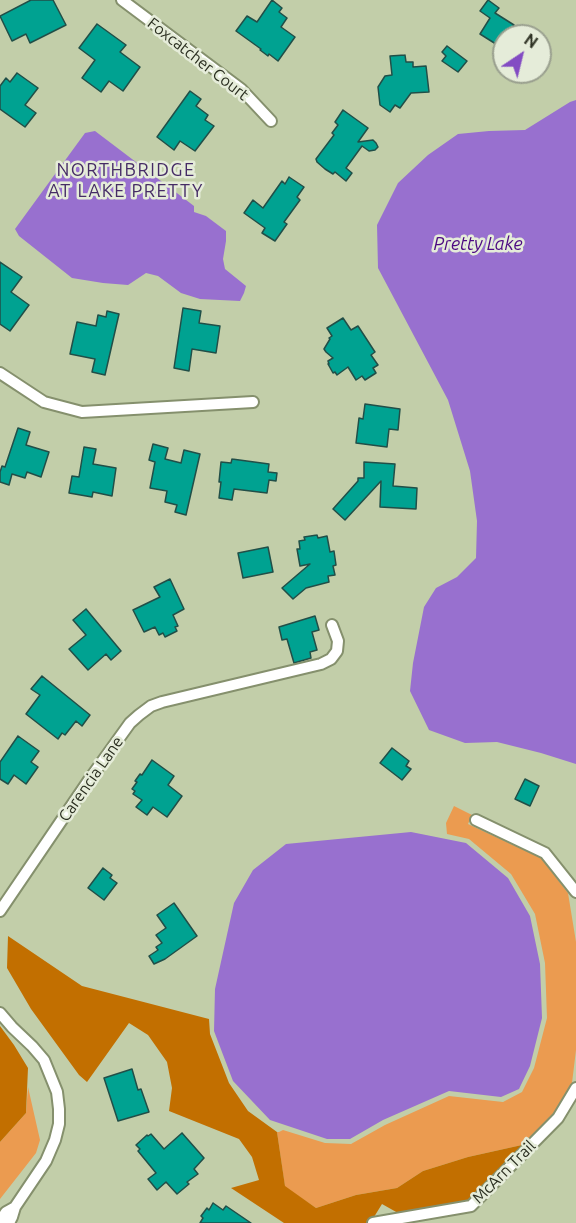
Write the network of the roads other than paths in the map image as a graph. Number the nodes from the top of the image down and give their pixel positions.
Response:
1 (122, 0) edge
2 (271, 120) dead end
3 (0, 373) edge
4 (253, 402) dead end
5 (332, 625) dead end
6 (476, 820) dead end
7 (576, 892) edge
8 (0, 911) edge
9 (0, 1012) edge
10 (576, 1088) edge
11 (15, 1207) junction
12 (0, 1221) edge
13 (9, 1223) edge
14 (373, 1223) edge

1 - 2 street, Foxcatcher Court
3 - 4 street
5 - 8 street, Carencia Lane
6 - 7 street
9 - 11 street
10 - 14 street, McArn Trail
11 - 12 street
11 - 13 street

